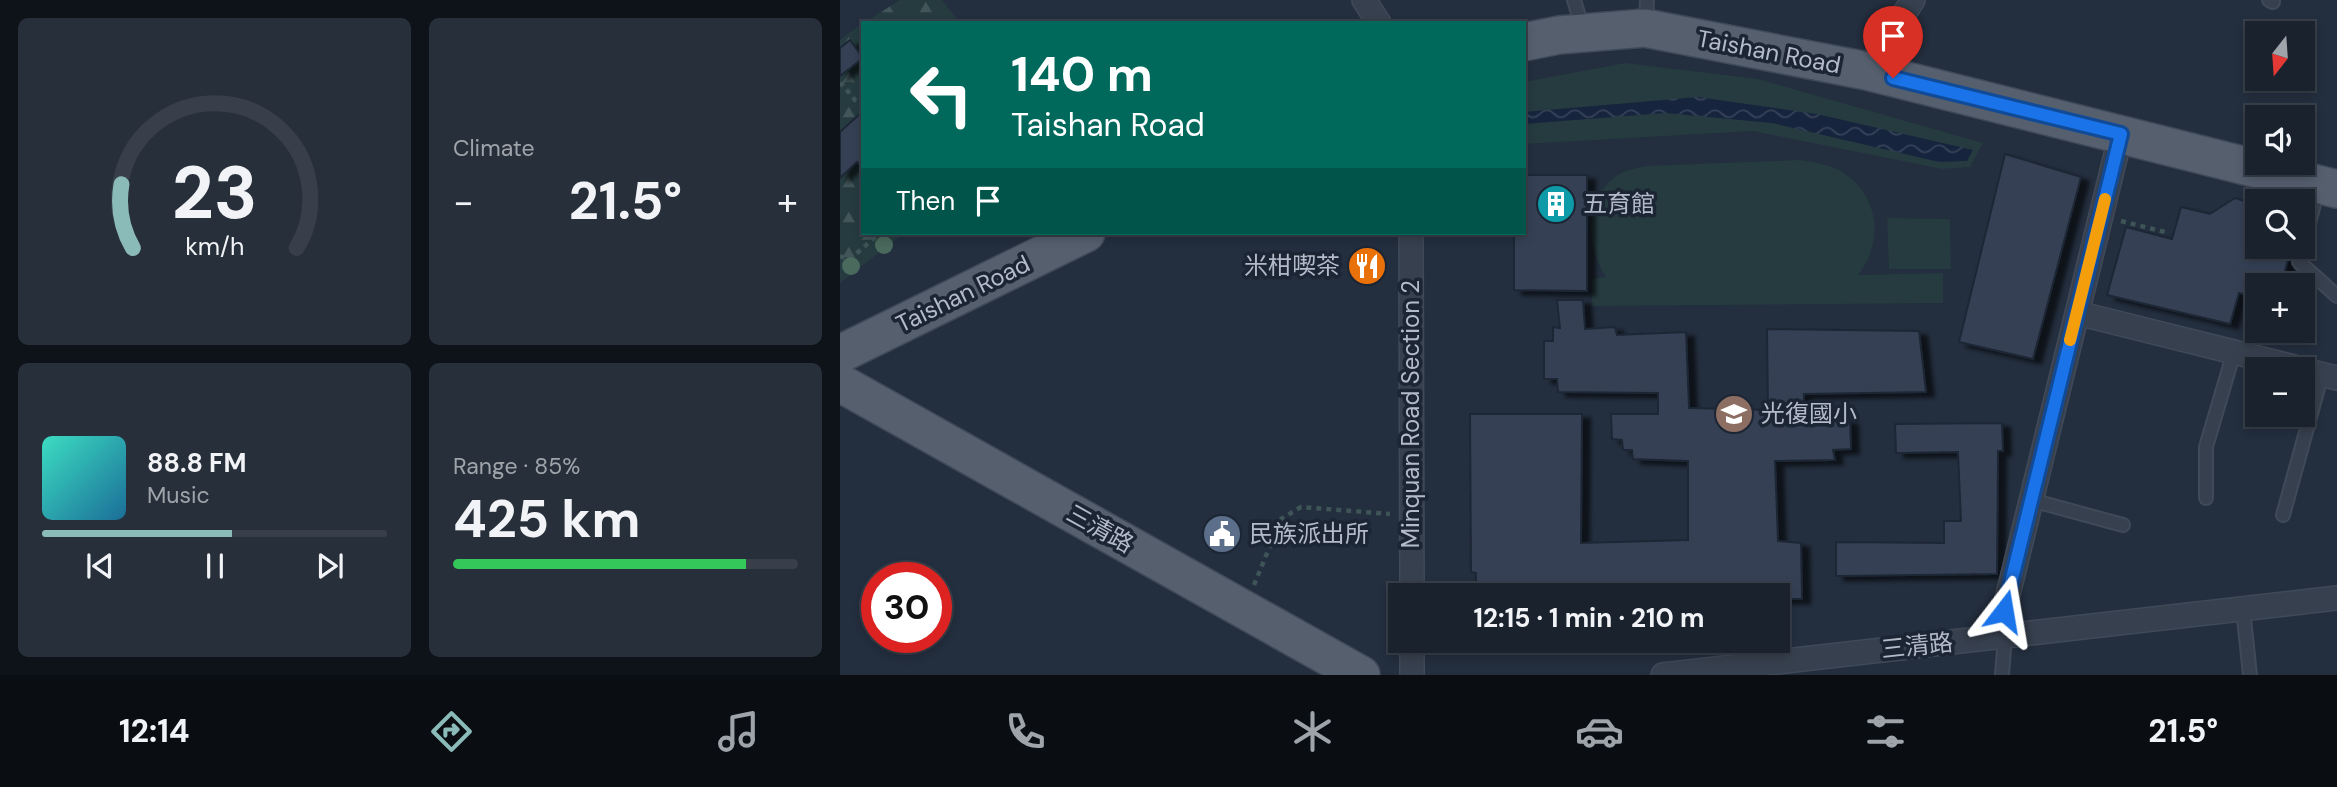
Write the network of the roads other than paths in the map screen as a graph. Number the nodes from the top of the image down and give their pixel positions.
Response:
1 (1364, 0) edge
2 (1913, 0) edge
3 (1646, 14) edge
4 (1579, 17) edge
5 (1378, 21) edge
6 (1526, 42) edge
7 (1867, 71) junction
8 (2121, 134) junction
9 (2305, 188) edge
10 (1082, 235) edge
11 (1411, 235) edge
12 (2337, 296) edge
13 (2077, 313) junction
14 (2234, 352) junction
15 (840, 354) edge
16 (2316, 373) edge
17 (840, 383) edge
18 (2206, 498) dead end
19 (2031, 500) junction
20 (2283, 515) dead end
21 (2123, 525) dead end
22 (1412, 583) edge
23 (2337, 598) edge
24 (2243, 609) junction
25 (2005, 636) junction
26 (1412, 653) edge
27 (1361, 675) edge
28 (1412, 675) edge
29 (1663, 675) edge
30 (2002, 675) edge
31 (2250, 675) edge

1 - 5 street
2 - 7 street
3 - 4 main road, Taishan Road
3 - 7 main road, Taishan Road
4 - 6 main road, Taishan Road
7 - 8 main road, Taishan Road
8 - 9 main road, Taishan Road
8 - 13 street
9 - 12 lane
10 - 15 main road, Taishan Road
11 - 22 street, Minquan Road Section 2
13 - 14 street
13 - 19 street
14 - 16 street
14 - 18 lane
16 - 20 lane
17 - 27 main road, 三清路
19 - 21 lane
19 - 25 street
23 - 24 street, 三清路
24 - 25 street, 三清路
24 - 31 lane
25 - 29 street, 三清路
25 - 30 lane
26 - 28 street

